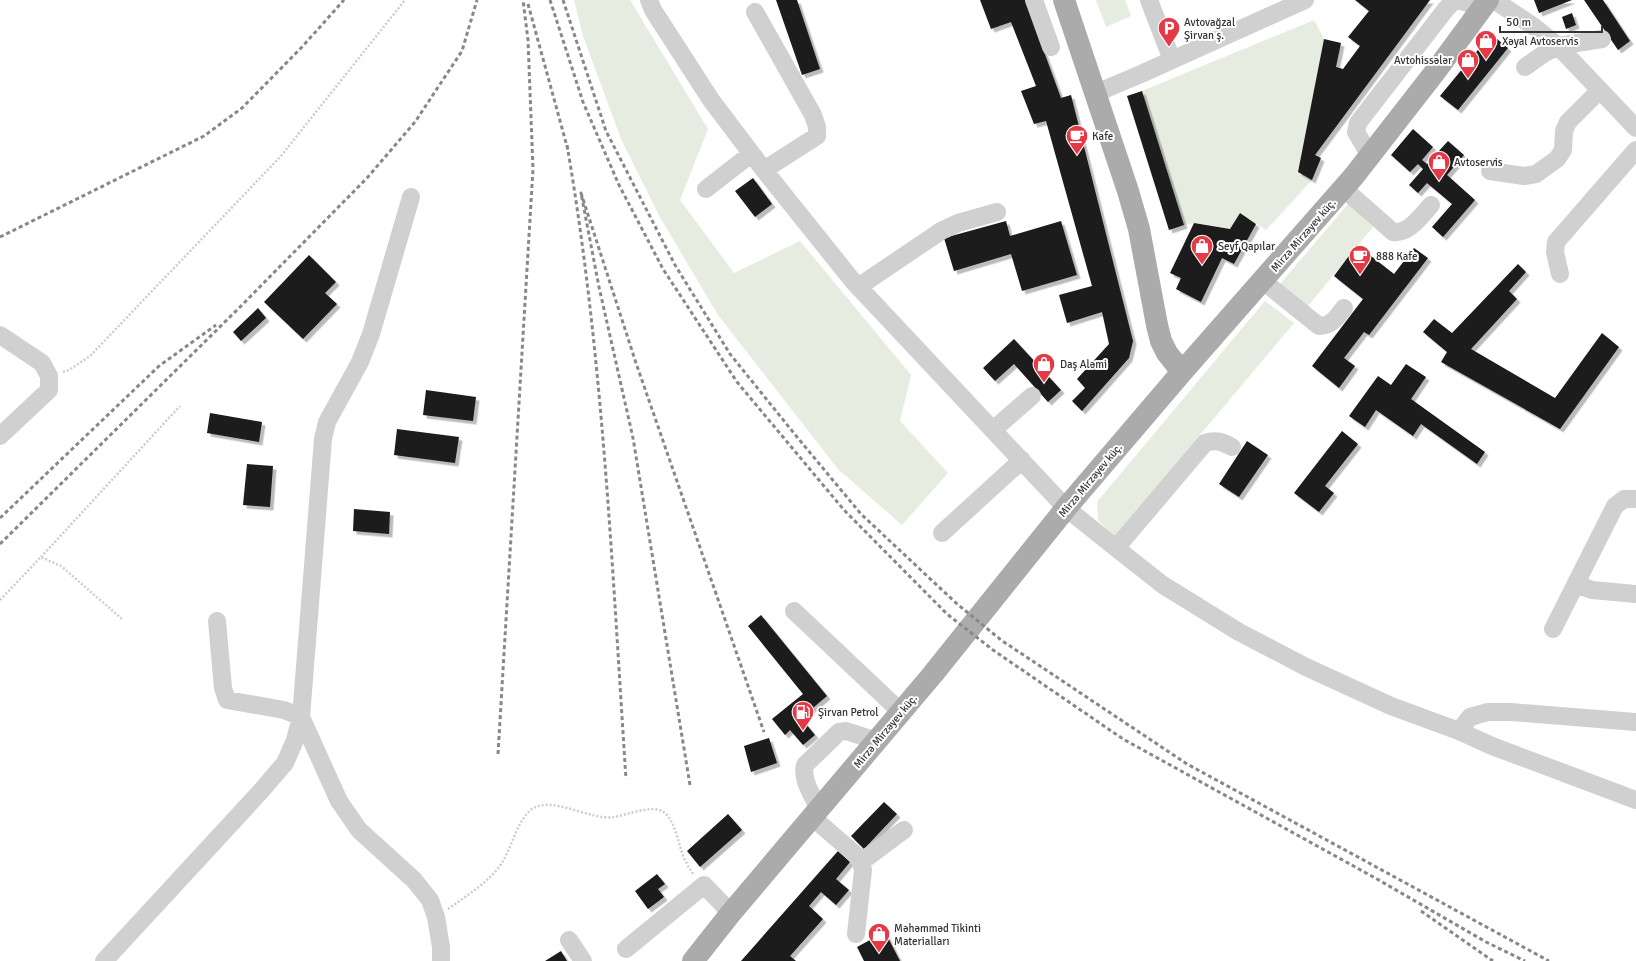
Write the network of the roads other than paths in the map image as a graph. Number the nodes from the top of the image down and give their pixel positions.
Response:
1 (648, 0) edge
2 (1034, 0) edge
3 (1064, 0) edge
4 (1149, 0) edge
5 (1304, 0) edge
6 (1488, 3) edge
7 (755, 12) dead end
8 (1602, 39) dead end
9 (1558, 46) junction
10 (1051, 47) dead end
11 (1172, 60) junction
12 (1525, 67) dead end
13 (1600, 90) junction
14 (1096, 93) junction
15 (1636, 128) edge
16 (1636, 150) edge
17 (752, 154) junction
18 (1370, 156) junction
19 (764, 170) junction
20 (1490, 171) dead end
21 (706, 189) dead end
22 (1344, 189) junction
23 (411, 197) dead end
24 (1432, 205) dead end
25 (997, 212) dead end
26 (1560, 274) dead end
27 (1263, 280) junction
28 (858, 287) junction
29 (1344, 308) dead end
30 (0, 335) edge
31 (1182, 372) junction
32 (1032, 396) dead end
33 (993, 430) junction
34 (0, 436) edge
35 (1232, 447) dead end
36 (1022, 460) junction
37 (1636, 499) edge
38 (1066, 508) junction
39 (942, 533) dead end
40 (1116, 548) junction
41 (1576, 584) junction
42 (1636, 594) edge
43 (794, 611) dead end
44 (217, 621) dead end
45 (1553, 629) dead end
46 (901, 712) junction
47 (301, 717) junction
48 (1636, 722) edge
49 (1459, 731) junction
50 (877, 741) junction
51 (1636, 800) edge
52 (816, 813) junction
53 (904, 830) dead end
54 (861, 862) junction
55 (731, 913) junction
56 (856, 934) dead end
57 (569, 940) dead end
58 (626, 949) dead end
59 (104, 961) edge
60 (441, 961) edge
61 (583, 961) edge
62 (693, 961) edge

1 - 17 street
2 - 10 street
3 - 14 main road
4 - 11 street
5 - 11 street
6 - 9 street
6 - 18 main road, Mirzə Mirzəyev küç.
6 - 18 street
7 - 19 street
8 - 9 street
9 - 12 street
9 - 13 street
11 - 14 street
13 - 15 street
13 - 20 street
14 - 31 main road
16 - 26 street
17 - 19 street
17 - 21 street
18 - 22 main road, Mirzə Mirzəyev küç.
19 - 28 street
22 - 24 street
22 - 27 main road, Mirzə Mirzəyev küç.
23 - 47 street
25 - 28 street
27 - 29 street
27 - 31 main road, Mirzə Mirzəyev küç.
28 - 33 street
30 - 34 street
31 - 38 main road, Mirzə Mirzəyev küç.
32 - 33 street
33 - 36 street
35 - 40 street
36 - 38 street
36 - 39 street
37 - 41 street
38 - 40 street
38 - 46 main road, Mirzə Mirzəyev küç.
40 - 49 street
41 - 42 street
41 - 45 street
43 - 46 street
44 - 47 street
46 - 50 main road, Mirzə Mirzəyev küç.
47 - 59 street
47 - 60 street
48 - 49 street
49 - 51 street
50 - 52 main road, Mirzə Mirzəyev küç.
50 - 52 street
52 - 54 street
52 - 55 main road, Mirzə Mirzəyev küç.
53 - 54 street
54 - 56 street
55 - 58 street
55 - 62 main road, Mirzə Mirzəyev küç.
57 - 61 street

